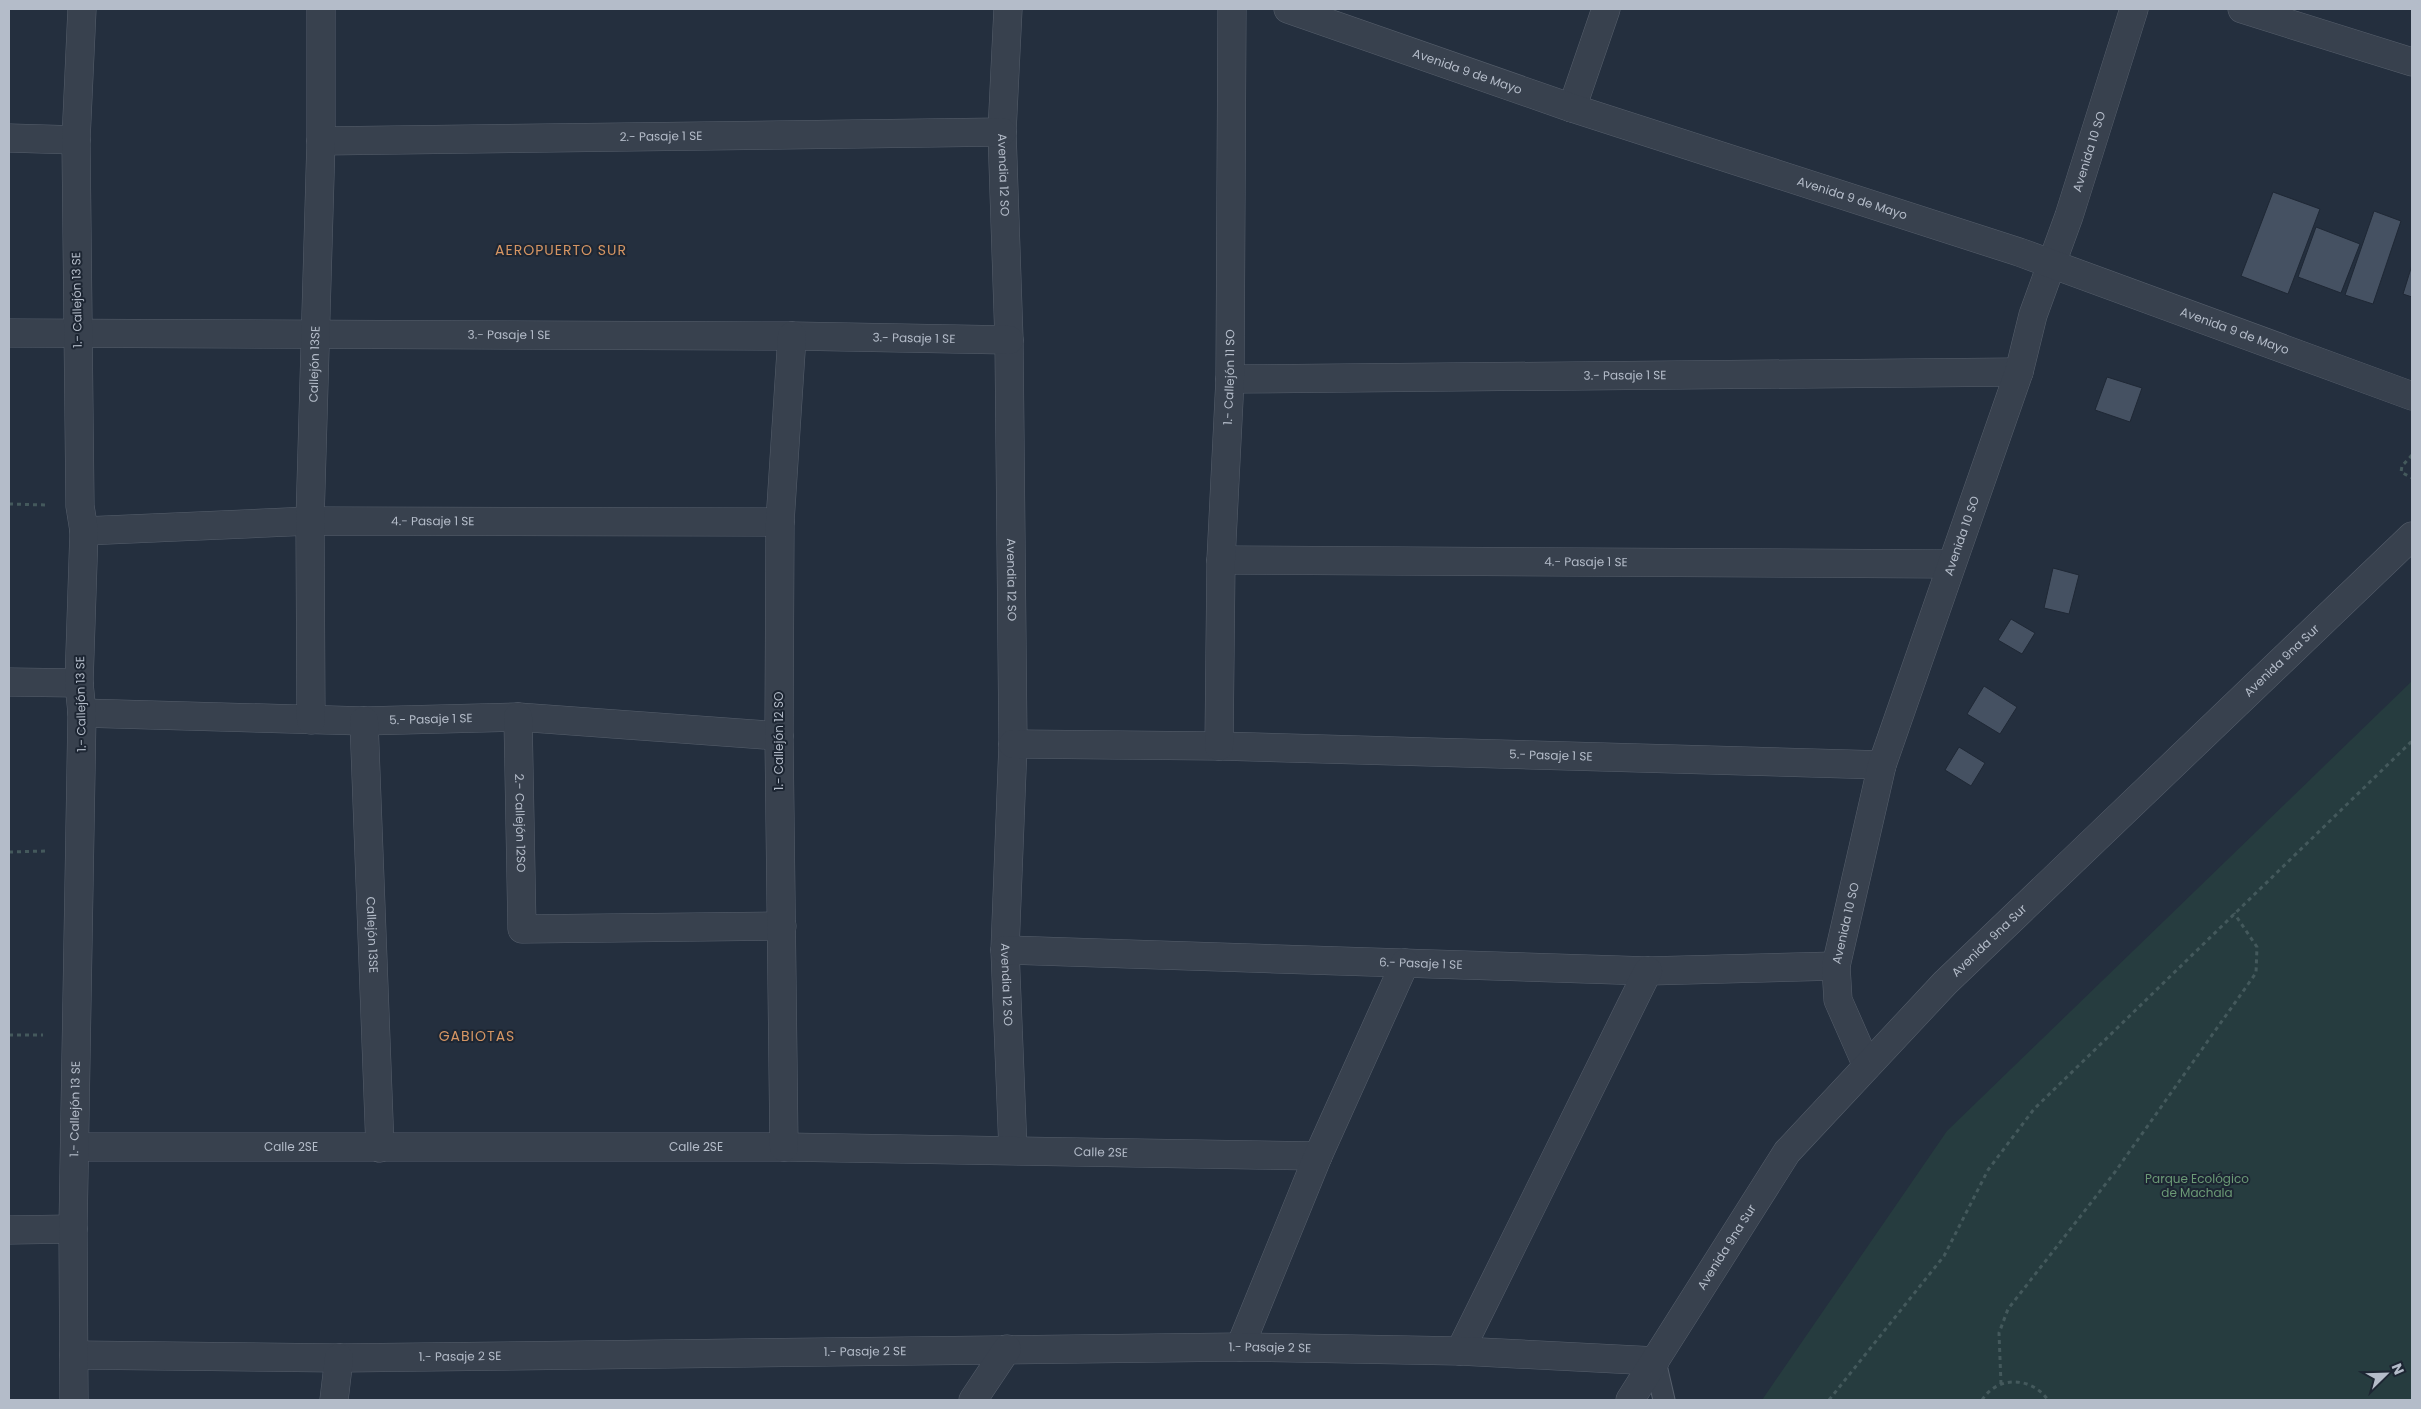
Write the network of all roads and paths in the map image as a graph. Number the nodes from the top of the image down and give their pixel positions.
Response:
1 (82, 9) edge
2 (321, 9) edge
3 (1008, 9) edge
4 (1232, 9) edge
5 (1288, 9) edge
6 (1606, 9) edge
7 (2134, 9) edge
8 (2242, 9) edge
9 (2412, 62) edge
10 (1572, 108) junction
11 (1002, 132) junction
12 (9, 138) edge
13 (76, 140) junction
14 (321, 141) junction
15 (2050, 263) junction
16 (9, 333) edge
17 (316, 334) junction
18 (77, 335) junction
19 (792, 336) junction
20 (1009, 340) junction
21 (2019, 372) junction
22 (1230, 379) junction
23 (2412, 396) edge
24 (2412, 455) edge
25 (2412, 478) edge
26 (310, 522) junction
27 (780, 522) junction
28 (84, 532) junction
29 (2412, 536) edge
30 (1221, 560) junction
31 (1951, 564) junction
32 (9, 682) edge
33 (79, 683) junction
34 (82, 713) junction
35 (518, 717) junction
36 (311, 720) junction
37 (364, 721) junction
38 (779, 736) junction
39 (2412, 741) edge
40 (1013, 744) junction
41 (1219, 746) junction
42 (1882, 765) junction
43 (2234, 913) junction
44 (782, 926) junction
45 (1005, 950) junction
46 (1406, 963) junction
47 (1836, 966) junction
48 (1648, 971) junction
49 (1867, 1066) junction
50 (75, 1147) junction
51 (784, 1147) junction
52 (380, 1148) junction
53 (1013, 1150) junction
54 (1318, 1156) junction
55 (72, 1229) junction
56 (9, 1230) edge
57 (1240, 1347) junction
58 (1007, 1349) junction
59 (1460, 1351) junction
60 (74, 1355) junction
61 (339, 1358) junction
62 (1655, 1361) junction
63 (2001, 1384) junction
64 (74, 1400) edge
65 (334, 1400) edge
66 (973, 1400) edge
67 (1630, 1400) edge
68 (1664, 1400) edge
69 (1829, 1400) edge
70 (1982, 1400) edge
71 (2048, 1400) edge

1 - 13 street, 1.- Callejón 13 SE
2 - 14 street, Callejón 13SE
3 - 11 street, Avendia 12 SO
4 - 22 street, 1.- Callejón 11 SO
5 - 10 street, Avenida 9 de Mayo
6 - 10 street
7 - 15 street, Avenida 10 SO
8 - 9 street
10 - 15 street, Avenida 9 de Mayo
11 - 14 street, 2.- Pasaje 1 SE
11 - 20 street, Avendia 12 SO
12 - 13 street
13 - 18 street, 1.- Callejón 13 SE
14 - 17 street, Callejón 13SE
15 - 21 street, Avenida 10 SO
15 - 23 street, Avenida 9 de Mayo
16 - 18 street, 3.- Pasaje 1 SE
17 - 18 street, 3.- Pasaje 1 SE
17 - 19 street, 3.- Pasaje 1 SE
17 - 26 street, Callejón 13SE
18 - 28 street, 1.- Callejón 13 SE
19 - 20 street, 3.- Pasaje 1 SE
19 - 27 street, 1.- Callejón 12 SO
20 - 40 street, Avendia 12 SO
21 - 22 street, 3.- Pasaje 1 SE
21 - 31 street, Avenida 10 SO
22 - 30 street, 1.- Callejón 11 SO
24 - 25 path
26 - 27 street, 4.- Pasaje 1 SE
26 - 28 street, 4.- Pasaje 1 SE
26 - 36 street, Callejón 13SE
27 - 38 street, 1.- Callejón 12 SO
28 - 33 street, 1.- Callejón 13 SE
29 - 49 street, Avenida 9na Sur
30 - 31 street, 4.- Pasaje 1 SE
30 - 41 street, 1.- Callejón 11 SO
31 - 42 street, Avenida 10 SO
32 - 33 street
33 - 34 street, 1.- Callejón 13 SE
34 - 36 street, 5.- Pasaje 1 SE
34 - 50 street, 1.- Callejón 13 SE
35 - 37 street, 5.- Pasaje 1 SE
35 - 38 street, 5.- Pasaje 1 SE
35 - 44 street, 2.- Callejón 12SO
36 - 37 street, 5.- Pasaje 1 SE
37 - 52 street, Callejón 13SE
38 - 44 street, 1.- Callejón 12 SO
39 - 43 path
40 - 41 street, 5.- Pasaje 1 SE
40 - 45 street, Avendia 12 SO
41 - 42 street, 5.- Pasaje 1 SE
42 - 47 street, Avenida 10 SO
43 - 63 path
43 - 69 path
44 - 51 street, 1.- Callejón 12 SO
45 - 46 street, 6.- Pasaje 1 SE
45 - 53 street, Avendia 12 SO
46 - 48 street, 6.- Pasaje 1 SE
46 - 54 street
47 - 48 street, 6.- Pasaje 1 SE
47 - 49 street, Avenida 10 SO
48 - 59 street
49 - 62 street, Avenida 9na Sur
50 - 52 street, Calle 2SE
50 - 55 street, 1.- Callejón 13 SE
51 - 52 street, Calle 2SE
51 - 53 street, Calle 2SE
53 - 54 street, Calle 2SE
54 - 57 street
55 - 56 street
55 - 60 street, 1.- Callejón 13 SE
57 - 58 street, 1.- Pasaje 2 SE
57 - 59 street, 1.- Pasaje 2 SE
58 - 61 street, 1.- Pasaje 2 SE
58 - 66 street
59 - 62 street, 1.- Pasaje 2 SE
60 - 61 street, 1.- Pasaje 2 SE
60 - 64 street, 1.- Callejón 13 SE
61 - 65 street
62 - 67 street, Avenida 9na Sur
62 - 68 lane
63 - 70 path
63 - 71 path

